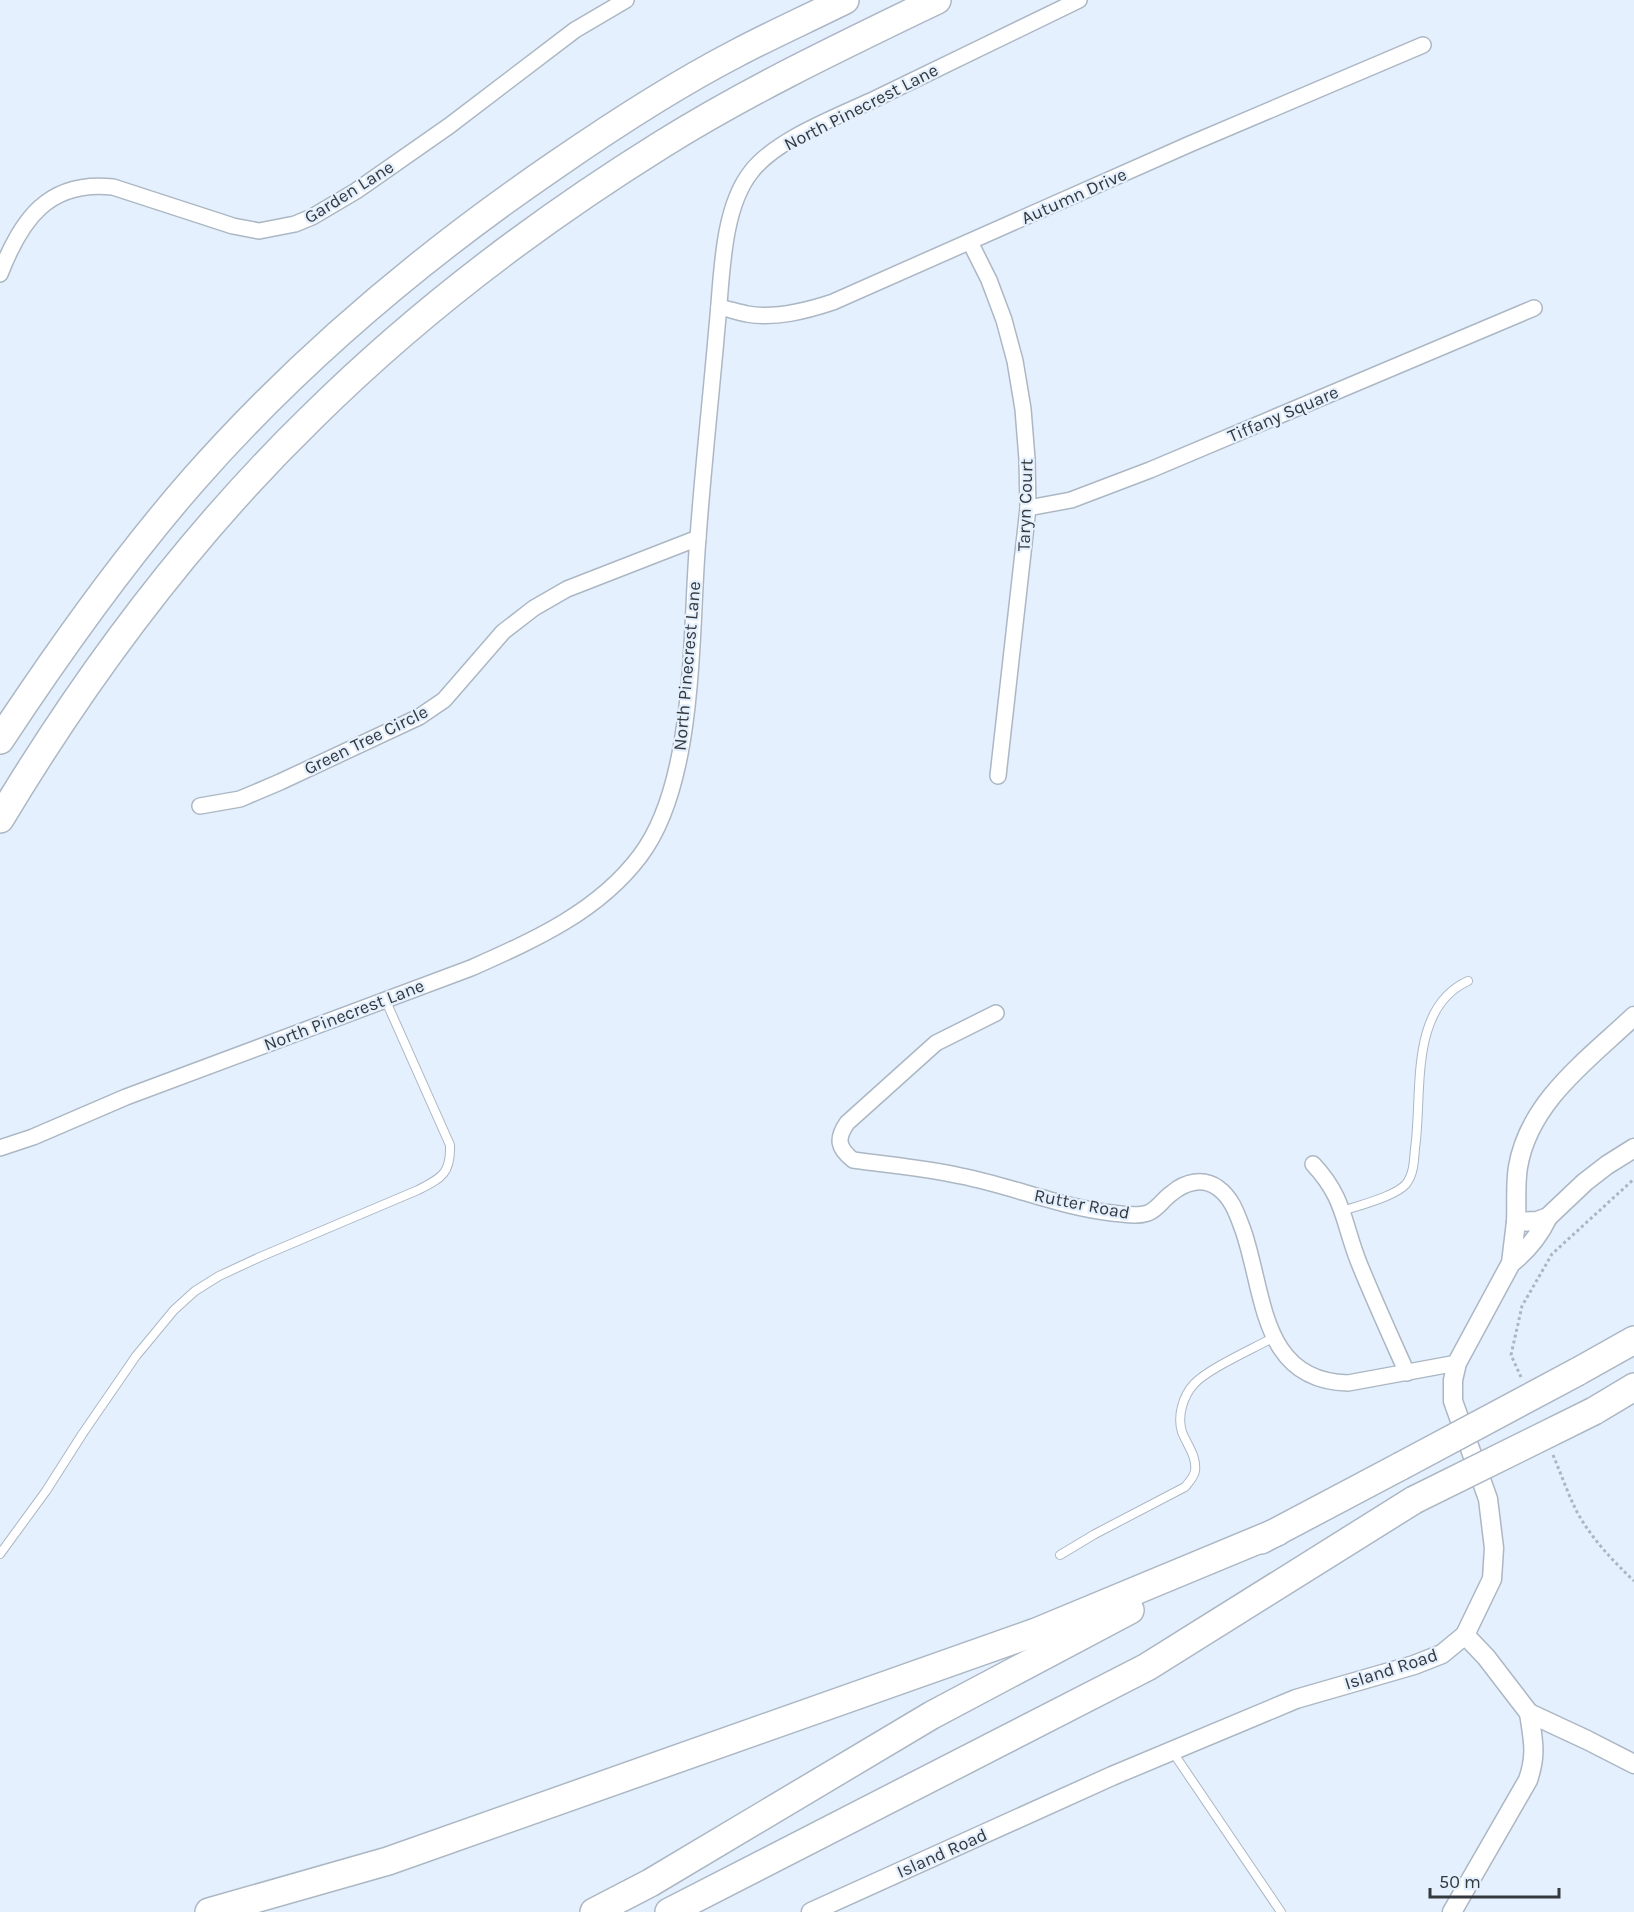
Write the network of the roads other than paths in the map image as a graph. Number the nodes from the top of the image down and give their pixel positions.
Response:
1 (626, 0) edge
2 (845, 0) edge
3 (937, 0) edge
4 (1079, 0) edge
5 (1423, 45) dead end
6 (970, 242) junction
7 (0, 274) edge
8 (719, 307) junction
9 (1534, 308) dead end
10 (1028, 508) junction
11 (698, 538) junction
12 (0, 740) edge
13 (998, 776) dead end
14 (200, 806) dead end
15 (0, 819) edge
16 (1468, 981) dead end
17 (386, 999) junction
18 (996, 1013) dead end
19 (1634, 1016) edge
20 (0, 1148) edge
21 (1634, 1148) edge
22 (1313, 1164) dead end
23 (1344, 1211) junction
24 (1548, 1217) junction
25 (1516, 1222) junction
26 (1511, 1263) junction
27 (1274, 1337) junction
28 (1634, 1340) edge
29 (1457, 1363) junction
30 (1407, 1373) junction
31 (1634, 1387) edge
32 (1277, 1532) junction
33 (0, 1554) edge
34 (1060, 1555) dead end
35 (1465, 1635) junction
36 (1529, 1713) junction
37 (1171, 1750) junction
38 (1634, 1764) edge
39 (714, 1889) junction
40 (209, 1912) edge
41 (594, 1912) edge
42 (669, 1912) edge
43 (681, 1912) edge
44 (811, 1912) edge
45 (1281, 1912) edge
46 (1452, 1912) edge

1 - 7 street, Garden Lane
2 - 12 highway
3 - 15 highway
4 - 8 street, North Pinecrest Lane
5 - 6 street, Autumn Drive
6 - 8 street, Autumn Drive
6 - 10 street, Taryn Court
8 - 11 street, North Pinecrest Lane
9 - 10 street, Tiffany Square
10 - 13 street, Taryn Court
11 - 14 street, Green Tree Circle
11 - 17 street, North Pinecrest Lane
16 - 23 lane
17 - 20 street, North Pinecrest Lane
17 - 33 lane
18 - 27 street, Rutter Road
19 - 25 street, Island Road
21 - 24 street
22 - 23 street
23 - 30 street
24 - 25 street
24 - 26 street
25 - 26 street, Island Road
26 - 29 street, Island Road
27 - 30 street, Rutter Road
27 - 34 lane
28 - 32 highway, bridge
29 - 30 street, Rutter Road
29 - 35 street, Island Road
31 - 39 highway, bridge
32 - 40 highway
32 - 41 highway
35 - 36 street
35 - 37 street, Island Road
36 - 38 street
36 - 46 street
37 - 44 street, Island Road
37 - 45 lane
39 - 42 highway
39 - 43 highway

